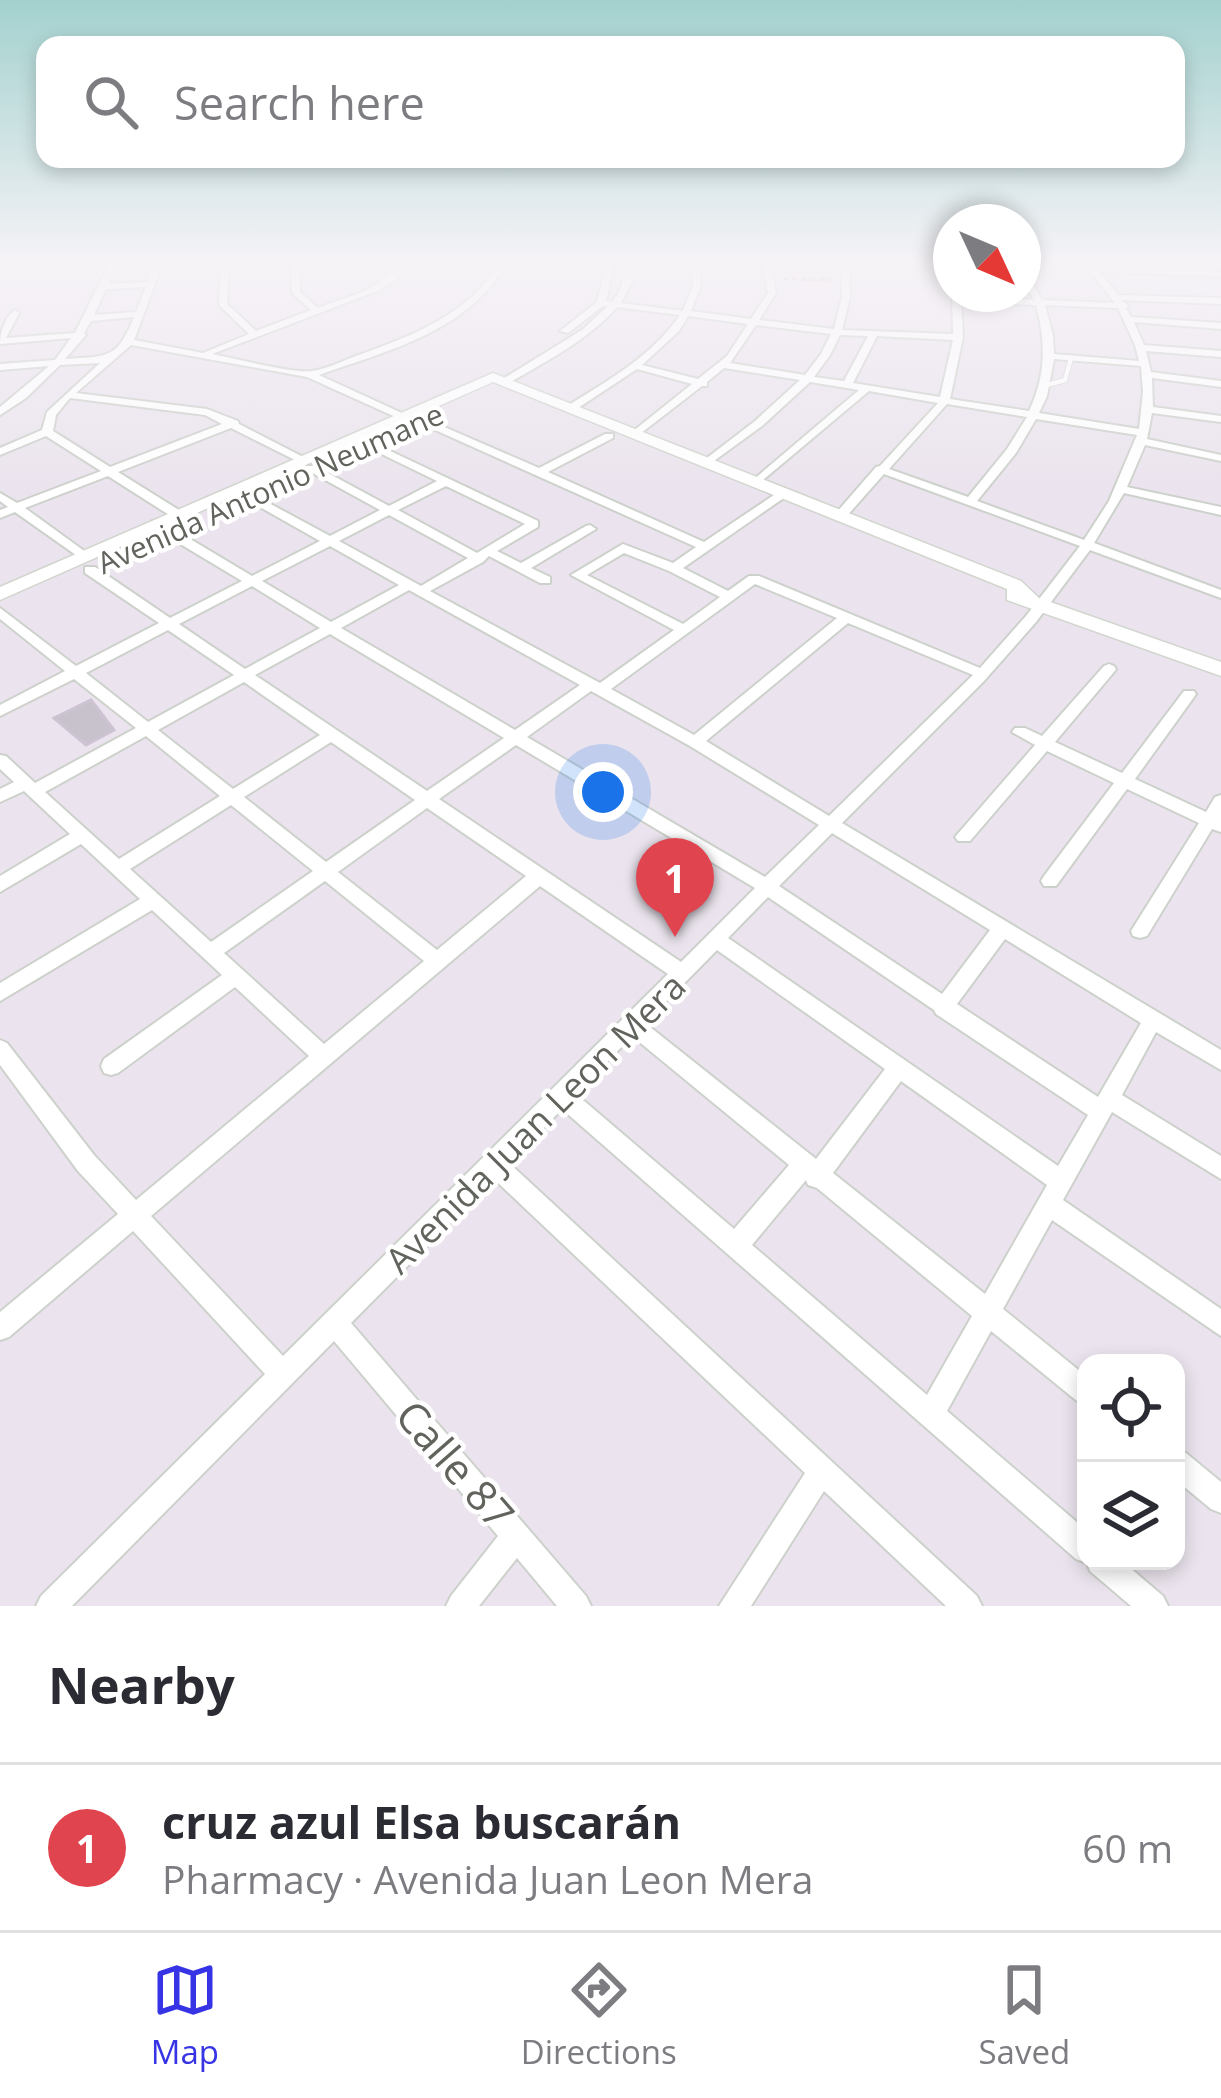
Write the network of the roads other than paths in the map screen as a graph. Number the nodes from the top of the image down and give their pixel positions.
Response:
1 (2, 337) edge
2 (55, 337) edge
3 (80, 337) edge
4 (131, 337) edge
5 (250, 337) edge
6 (402, 337) edge
7 (554, 337) edge
8 (567, 337) edge
9 (661, 337) edge
10 (746, 337) edge
11 (835, 337) edge
12 (872, 337) edge
13 (958, 337) edge
14 (1046, 337) edge
15 (1136, 337) edge
16 (129, 342) junction
17 (206, 353) junction
18 (1221, 354) edge
19 (1049, 356) junction
20 (111, 358) junction
21 (1072, 358) junction
22 (1144, 362) junction
23 (62, 363) junction
24 (632, 364) junction
25 (724, 365) junction
26 (0, 367) edge
27 (310, 375) junction
28 (812, 379) junction
29 (492, 382) junction
30 (1221, 384) edge
31 (704, 385) junction
32 (846, 386) junction
33 (1044, 386) junction
34 (866, 390) junction
35 (68, 395) junction
36 (944, 402) junction
37 (571, 408) junction
38 (1146, 409) junction
39 (0, 412) edge
40 (1037, 417) junction
41 (410, 418) junction
42 (1221, 419) edge
43 (234, 423) junction
44 (47, 432) junction
45 (636, 434) junction
46 (609, 436) junction
47 (1142, 437) junction
48 (367, 443) junction
49 (0, 452) edge
50 (1221, 458) edge
51 (707, 463) junction
52 (306, 464) junction
53 (880, 470) junction
54 (109, 471) junction
55 (538, 473) junction
56 (446, 481) junction
57 (757, 482) junction
58 (1121, 488) junction
59 (0, 496) edge
60 (248, 496) junction
61 (777, 497) junction
62 (969, 502) junction
63 (17, 508) junction
64 (388, 511) junction
65 (1221, 511) edge
66 (0, 514) edge
67 (178, 515) junction
68 (841, 515) junction
69 (162, 528) junction
70 (590, 529) dead end
71 (332, 541) junction
72 (701, 544) junction
73 (1084, 544) junction
74 (484, 555) junction
75 (87, 563) junction
76 (522, 568) junction
77 (674, 568) junction
78 (545, 580) dead end
79 (250, 583) junction
80 (416, 588) junction
81 (0, 594) edge
82 (1221, 595) edge
83 (727, 596) junction
84 (1037, 600) junction
85 (0, 612) edge
86 (847, 616) junction
87 (169, 626) junction
88 (682, 629) junction
89 (329, 631) junction
90 (1109, 669) dead end
91 (1221, 669) edge
92 (980, 673) junction
93 (71, 674) junction
94 (242, 675) junction
95 (597, 686) junction
96 (1189, 694) dead end
97 (0, 712) edge
98 (146, 732) junction
99 (1020, 732) dead end
100 (331, 735) junction
101 (515, 739) junction
102 (695, 742) junction
103 (1046, 744) junction
104 (0, 760) edge
105 (1125, 781) junction
106 (30, 787) junction
107 (0, 796) edge
108 (231, 799) junction
109 (430, 800) junction
110 (1221, 801) edge
111 (831, 823) junction
112 (1215, 823) edge
113 (82, 835) junction
114 (964, 837) dead end
115 (118, 868) junction
116 (325, 872) junction
117 (539, 875) junction
118 (1050, 880) dead end
119 (0, 885) edge
120 (766, 887) junction
121 (153, 900) junction
122 (1000, 931) junction
123 (1140, 931) dead end
124 (717, 940) junction
125 (211, 952) junction
126 (434, 958) junction
127 (683, 974) junction
128 (236, 976) junction
129 (0, 992) edge
130 (943, 1008) junction
131 (1152, 1021) junction
132 (633, 1025) junction
133 (0, 1049) edge
134 (322, 1055) junction
135 (1221, 1061) edge
136 (112, 1066) dead end
137 (898, 1068) junction
138 (561, 1095) junction
139 (1104, 1105) junction
140 (496, 1165) junction
141 (1221, 1168) edge
142 (810, 1172) junction
143 (1054, 1192) junction
144 (135, 1215) junction
145 (735, 1246) junction
146 (985, 1313) junction
147 (335, 1323) junction
148 (1221, 1324) edge
149 (0, 1328) edge
150 (283, 1375) junction
151 (1077, 1386) edge
152 (930, 1415) junction
153 (1185, 1470) edge
154 (821, 1472) junction
155 (1221, 1498) edge
156 (518, 1535) junction
157 (1077, 1541) edge
158 (1111, 1570) edge
159 (51, 1606) edge
160 (461, 1606) edge
161 (576, 1606) edge
162 (734, 1606) edge
163 (967, 1606) edge
164 (1153, 1606) edge

1 - 2 street
3 - 23 street
4 - 16 street
5 - 17 street
6 - 27 street
7 - 29 street, Avenida Antonio Neumane
8 - 29 street, Avenida Antonio Neumane
9 - 24 street
10 - 25 street
11 - 28 street
12 - 32 street
13 - 36 street
14 - 19 street
15 - 22 street, Avenida Juan Leon Mera
16 - 17 street
16 - 20 street
17 - 27 street
18 - 22 street
19 - 21 street
19 - 33 street
20 - 23 street
20 - 35 street
21 - 22 street
21 - 33 lane
22 - 30 street
22 - 38 street, Avenida Juan Leon Mera
23 - 26 street
23 - 39 street
24 - 31 street
24 - 37 street
25 - 28 street
25 - 31 street
27 - 41 street
28 - 32 street
28 - 51 street
29 - 37 street
29 - 41 street, Avenida Antonio Neumane
29 - 46 street
31 - 45 street
32 - 34 street
33 - 40 street
34 - 36 street
34 - 57 street
35 - 43 street
35 - 44 street
36 - 40 street
36 - 53 street
37 - 45 street
38 - 42 street
38 - 47 street, Avenida Juan Leon Mera
40 - 47 street
40 - 62 street
41 - 48 street, Avenida Antonio Neumane
41 - 52 street, Avenida Antonio Neumane
41 - 55 street
43 - 52 street
43 - 54 street
44 - 49 street
44 - 54 street
45 - 51 street
46 - 55 street
46 - 61 street
47 - 50 street
47 - 58 street, Avenida Juan Leon Mera
48 - 52 street, Avenida Antonio Neumane
48 - 56 street
51 - 57 street
52 - 60 street, Avenida Antonio Neumane
52 - 64 street
52 - 67 street, Avenida Antonio Neumane
53 - 62 street
53 - 68 street
54 - 63 street
54 - 67 street
55 - 72 street
56 - 64 street
56 - 74 street
57 - 61 street
58 - 65 street
58 - 73 street, Avenida Juan Leon Mera
59 - 63 street
60 - 69 street, Avenida Antonio Neumane
60 - 71 street
61 - 68 street
61 - 72 street
61 - 84 street
62 - 73 street
63 - 66 street
63 - 75 street
64 - 71 street
64 - 74 street
67 - 69 street, Avenida Antonio Neumane
68 - 84 street
69 - 75 street, Avenida Antonio Neumane
69 - 79 street
70 - 76 street
71 - 79 street
71 - 80 street
72 - 77 street
73 - 82 street
73 - 84 street, Avenida Juan Leon Mera
74 - 76 street
74 - 80 street
75 - 81 street, Avenida Antonio Neumane
75 - 85 street, Avenida Antonio Neumane
75 - 87 street
76 - 78 street
77 - 83 street
77 - 88 street
79 - 87 street
79 - 89 street
80 - 89 street
80 - 95 street
83 - 86 street
83 - 88 street
84 - 91 street
84 - 92 street, Avenida Juan Leon Mera
85 - 93 street
86 - 92 street
86 - 102 street
87 - 93 street
87 - 94 street
88 - 95 street
89 - 94 street
89 - 101 street
90 - 103 street
92 - 111 street, Avenida Juan Leon Mera
93 - 97 street
93 - 98 street
94 - 98 street
94 - 100 street
95 - 101 street
95 - 102 street
96 - 105 street
98 - 106 street
98 - 108 street
99 - 103 street
100 - 108 street
100 - 109 street
101 - 109 street
101 - 120 street
102 - 111 street
103 - 105 street
103 - 114 street
104 - 106 street
105 - 112 street
105 - 118 street
106 - 107 street
106 - 113 street
108 - 115 street
108 - 116 street
109 - 116 street
109 - 117 street
110 - 112 street
111 - 120 street, Avenida Juan Leon Mera
111 - 122 street
112 - 123 street
113 - 115 street
113 - 119 street
115 - 121 street
116 - 125 street
116 - 126 street
117 - 126 street
117 - 127 street
120 - 124 street, Avenida Juan Leon Mera
120 - 130 street
121 - 125 street
121 - 129 street
122 - 130 street
122 - 131 street
124 - 127 street, Avenida Juan Leon Mera
124 - 137 street
125 - 128 street
126 - 134 street
127 - 132 street, Avenida Juan Leon Mera
128 - 134 street
128 - 136 street
130 - 139 street
131 - 135 street
131 - 139 street
132 - 138 street, Avenida Juan Leon Mera
132 - 142 street
133 - 144 street
134 - 144 street
137 - 142 street
137 - 143 street
138 - 140 street, Avenida Juan Leon Mera
138 - 145 street
139 - 141 street
139 - 143 street
140 - 147 street, Avenida Juan Leon Mera
140 - 154 street
142 - 145 street
142 - 146 street
143 - 146 street
143 - 148 street
144 - 149 street
144 - 150 street
145 - 152 street
146 - 151 street
146 - 152 street
147 - 150 street, Avenida Juan Leon Mera
147 - 156 street, Calle 87
150 - 159 street, Avenida Juan Leon Mera
152 - 157 street
153 - 155 street
154 - 162 street
154 - 163 street
156 - 160 street
156 - 161 street, Calle 87
158 - 164 street

